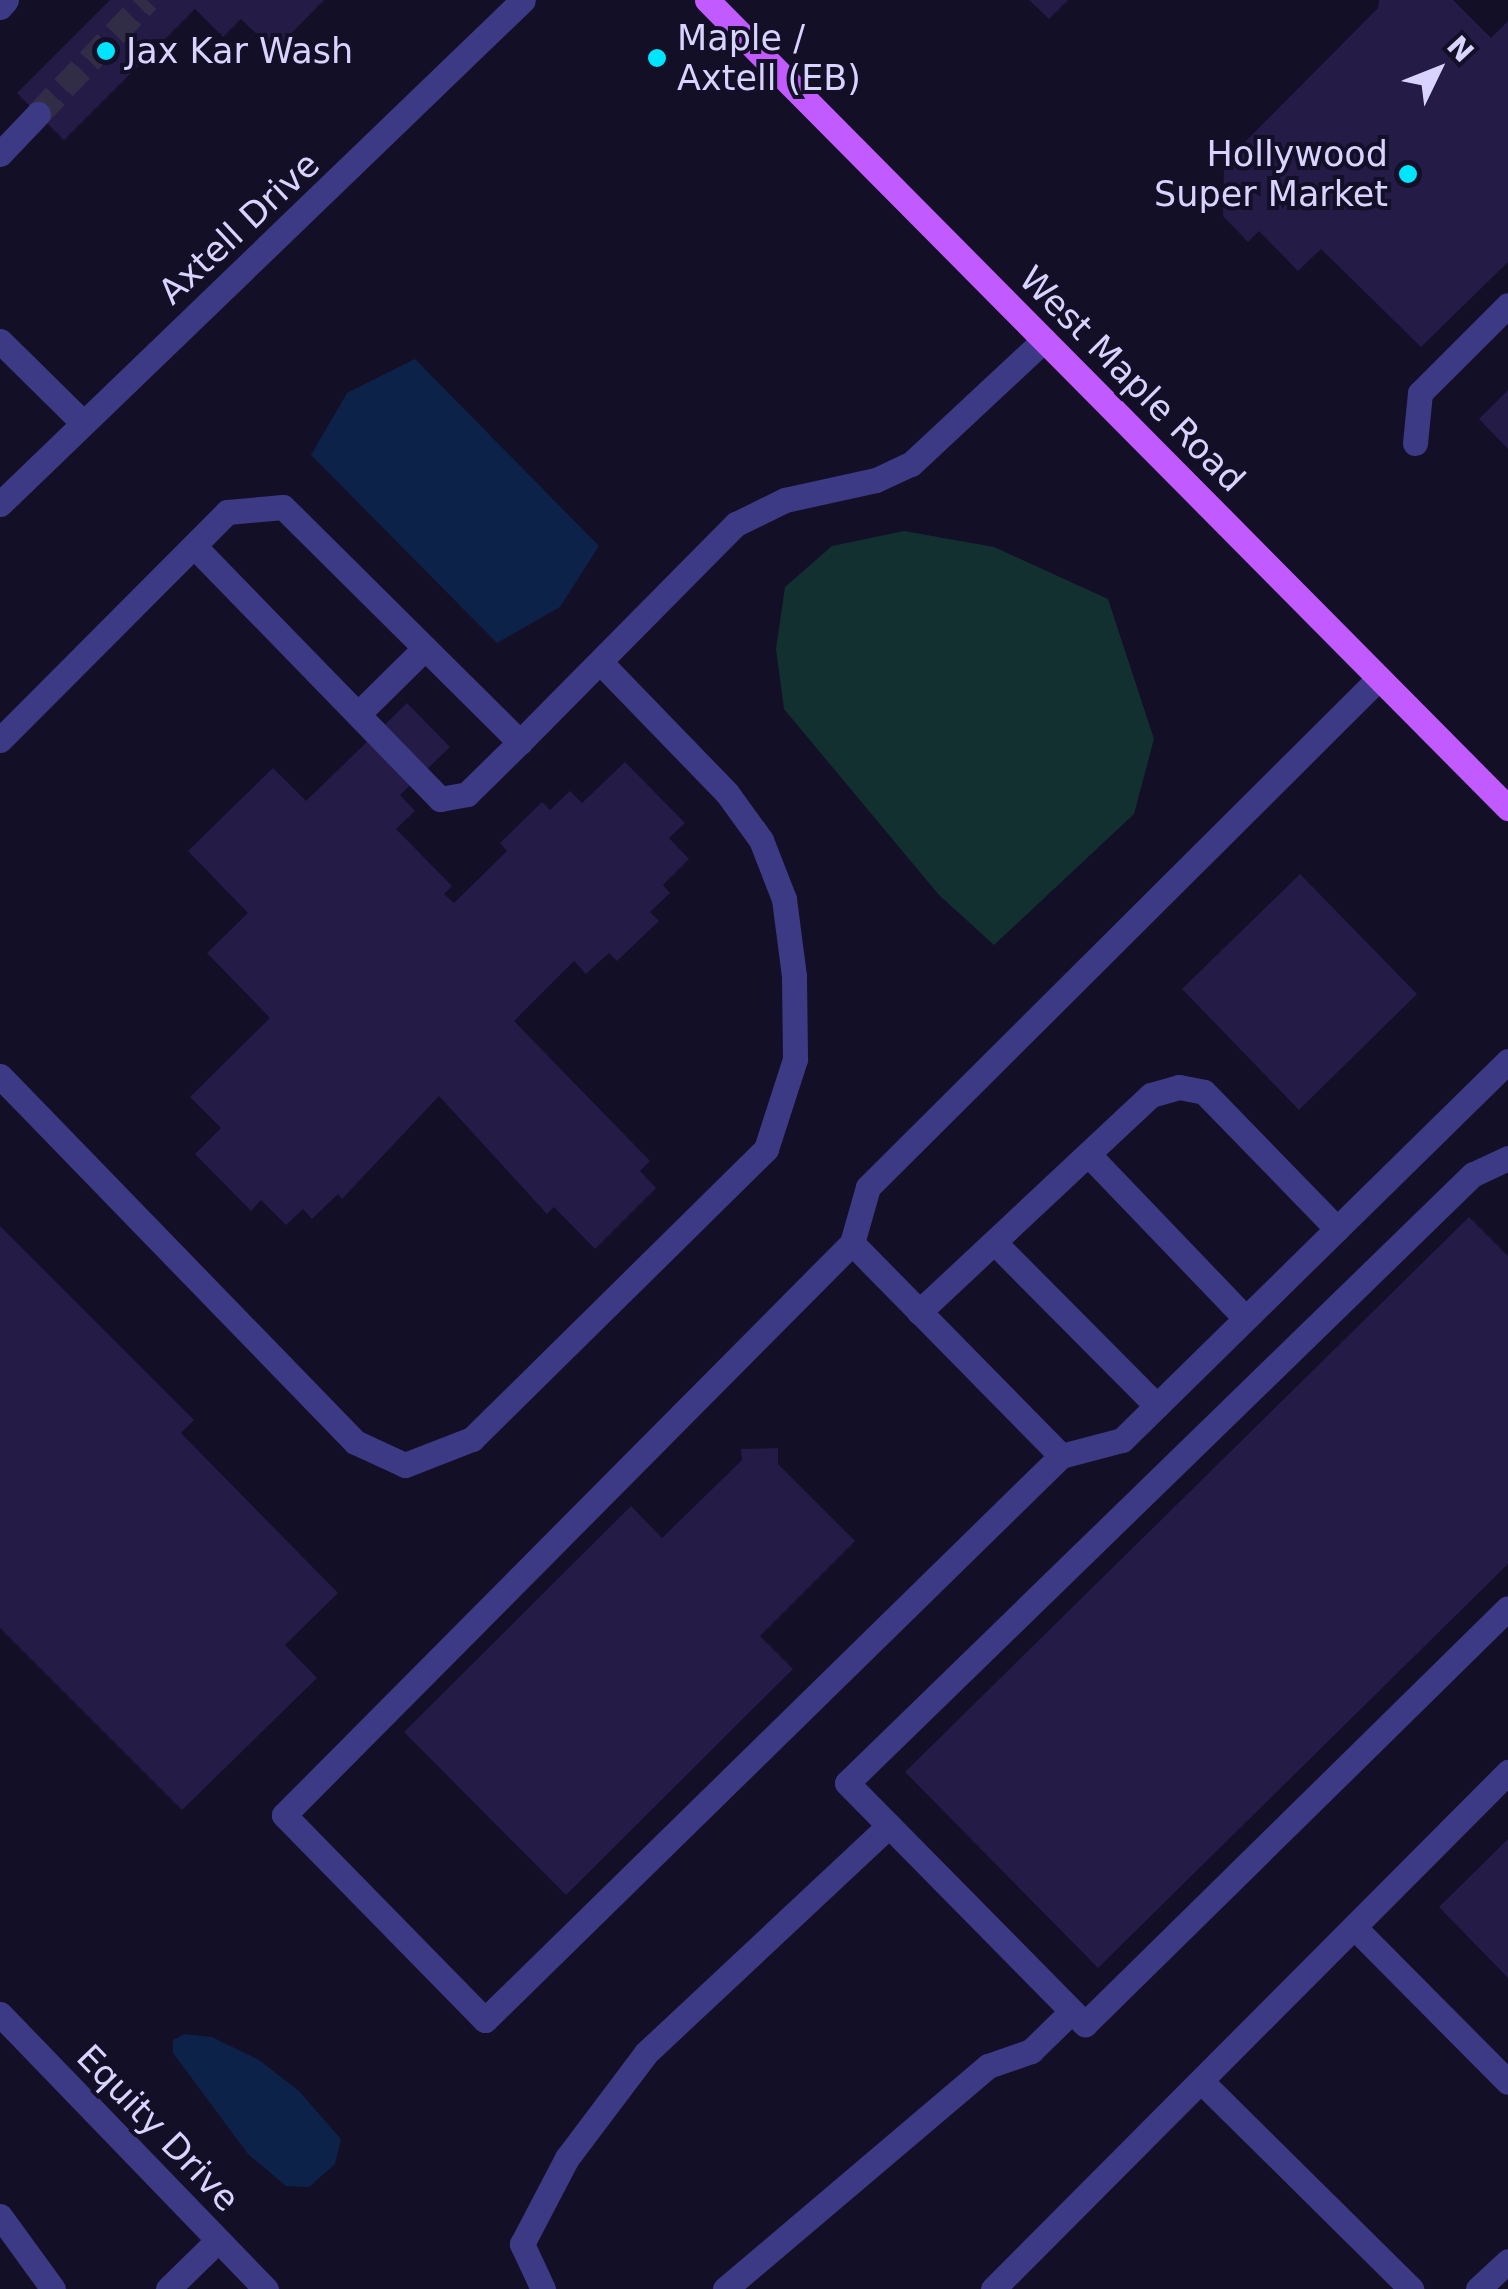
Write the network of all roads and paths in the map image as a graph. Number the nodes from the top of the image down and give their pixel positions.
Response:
1 (6, 0) edge
2 (523, 0) edge
3 (706, 0) edge
4 (0, 6) edge
5 (38, 114) tunnel mouth
6 (0, 154) edge
7 (1508, 305) edge
8 (1044, 340) junction
9 (0, 341) edge
10 (82, 422) junction
11 (1415, 443) dead end
12 (0, 504) edge
13 (194, 546) junction
14 (425, 648) junction
15 (600, 662) junction
16 (1379, 678) junction
17 (358, 714) junction
18 (0, 740) edge
19 (520, 742) junction
20 (1508, 808) edge
21 (1508, 1061) edge
22 (0, 1076) edge
23 (1088, 1154) junction
24 (1508, 1158) edge
25 (1336, 1229) junction
26 (994, 1242) junction
27 (852, 1243) junction
28 (919, 1312) junction
29 (1246, 1318) junction
30 (1157, 1406) junction
31 (1061, 1456) junction
32 (1508, 1608) edge
33 (1508, 1772) edge
34 (889, 1826) junction
35 (1354, 1926) junction
36 (1072, 2011) junction
37 (0, 2014) edge
38 (1201, 2080) junction
39 (1508, 2082) edge
40 (0, 2216) edge
41 (218, 2241) junction
42 (1508, 2261) edge
43 (53, 2289) edge
44 (168, 2289) edge
45 (266, 2289) edge
46 (543, 2289) edge
47 (725, 2289) edge
48 (993, 2289) edge
49 (1412, 2289) edge
50 (1478, 2289) edge

1 - 4 street
2 - 10 street, Axtell Drive
3 - 8 main road, West Maple Road
5 - 6 street
7 - 11 street
8 - 15 street
8 - 16 main road, West Maple Road
9 - 10 street
10 - 12 street, Axtell Drive
13 - 14 street
13 - 17 street
13 - 18 street
14 - 17 street
14 - 19 street
15 - 19 street
15 - 22 street
16 - 20 main road, West Maple Road
16 - 27 street
17 - 19 street
21 - 25 street
23 - 25 street
23 - 26 street
23 - 29 street
24 - 34 street
25 - 29 street
26 - 28 street
26 - 30 street
27 - 28 street
27 - 31 street
28 - 31 street
29 - 30 street
30 - 31 street
32 - 36 street
33 - 35 street
34 - 36 street
34 - 46 street
35 - 38 street
35 - 39 street
36 - 47 street
37 - 41 street, Equity Drive
38 - 48 street
38 - 49 street
40 - 43 street
41 - 44 street
41 - 45 street, Equity Drive
42 - 50 street

